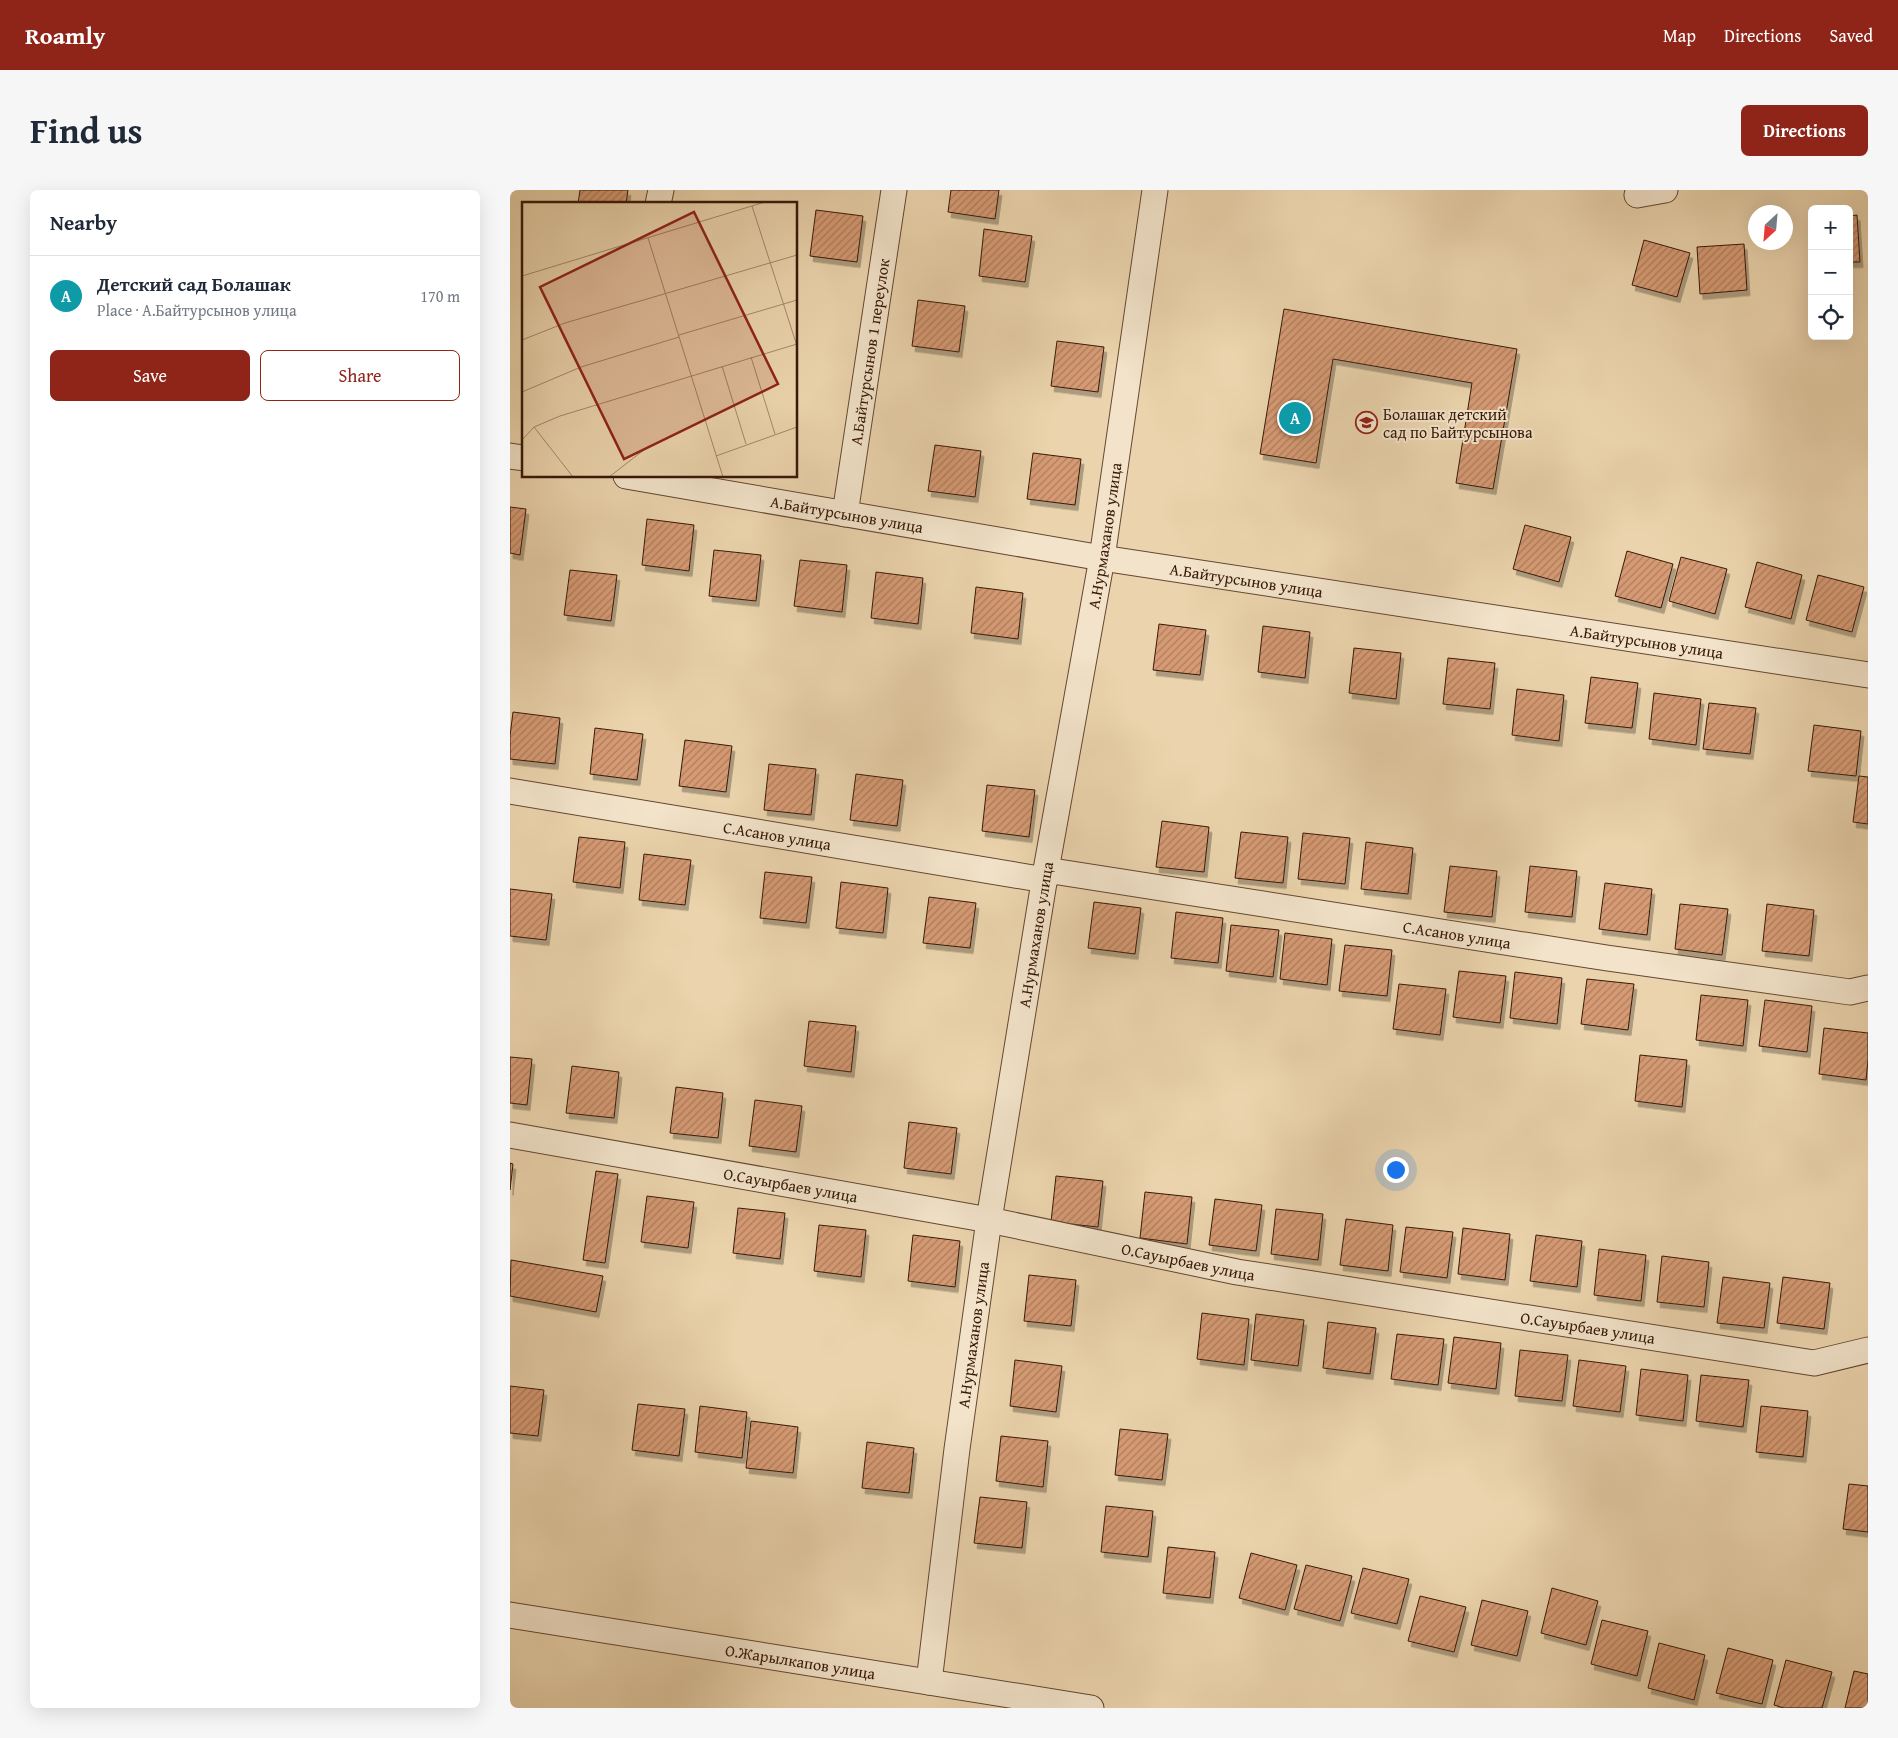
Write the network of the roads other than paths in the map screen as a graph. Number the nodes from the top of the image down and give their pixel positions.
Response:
1 (894, 190) edge
2 (1155, 190) edge
3 (1664, 190) edge
4 (1637, 195) dead end
5 (638, 478) edge
6 (845, 514) junction
7 (1102, 558) junction
8 (1868, 675) edge
9 (510, 790) edge
10 (1046, 875) junction
11 (1868, 988) edge
12 (510, 1135) edge
13 (989, 1220) junction
14 (1868, 1350) edge
15 (510, 1615) edge
16 (929, 1682) junction
17 (1091, 1708) edge

1 - 6 street, А.Байтурсынов 1 переулок
2 - 7 street, А.Нурмаханов улица
3 - 4 street
5 - 6 street, А.Байтурсынов улица
6 - 7 street, А.Байтурсынов улица
7 - 8 street, А.Байтурсынов улица
7 - 10 street, А.Нурмаханов улица
9 - 10 street, С.Асанов улица
10 - 11 street, С.Асанов улица
10 - 13 street, А.Нурмаханов улица
12 - 13 street, О.Сауырбаев улица
13 - 14 street, О.Сауырбаев улица
13 - 16 street, А.Нурмаханов улица
15 - 16 street, О.Жарылкапов улица
16 - 17 street, О.Жарылкапов улица

